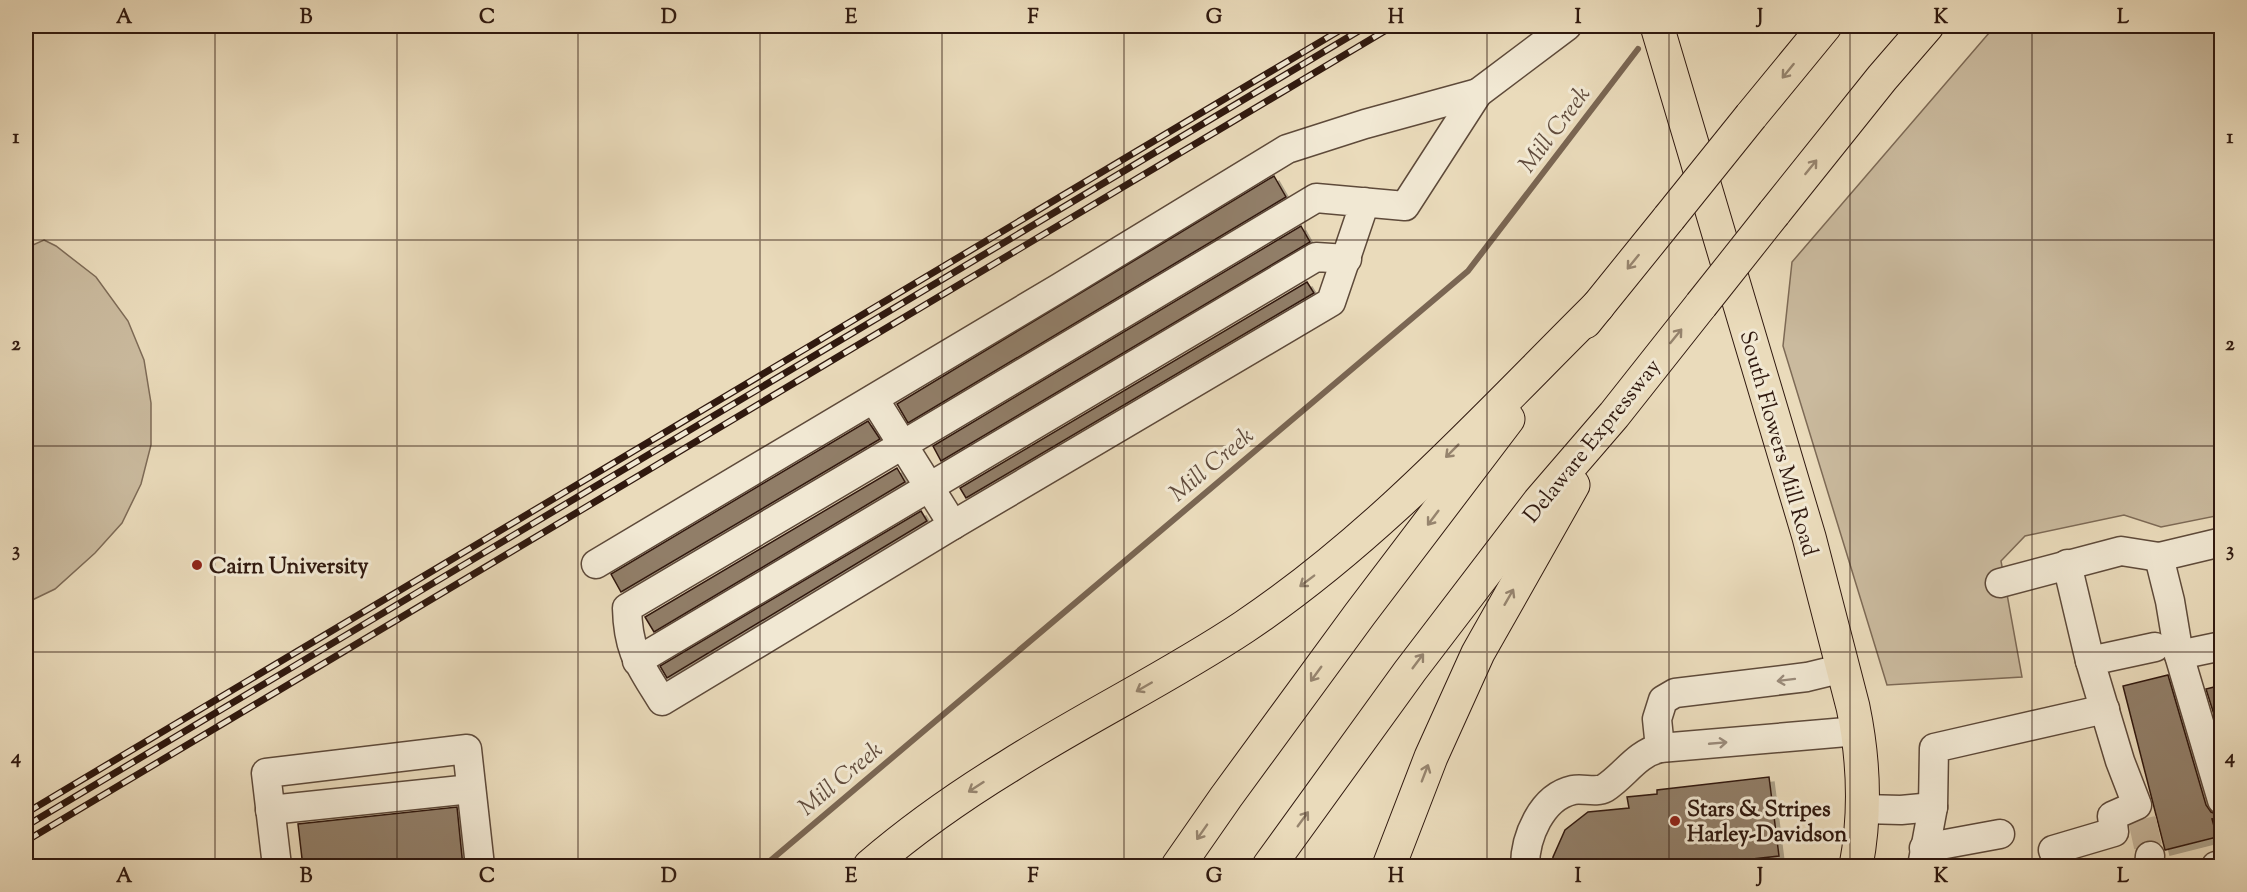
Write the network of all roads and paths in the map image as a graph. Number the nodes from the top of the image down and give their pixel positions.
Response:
1 (1567, 26) edge
2 (1657, 26) edge
3 (1825, 26) edge
4 (1928, 26) edge
5 (1478, 93) junction
6 (1365, 202) junction
7 (1347, 259) junction
8 (1598, 306) junction
9 (873, 399) junction
10 (1614, 415) junction
11 (902, 447) junction
12 (928, 487) junction
13 (953, 525) junction
14 (2222, 542) edge
15 (2159, 557) junction
16 (596, 564) dead end
17 (2067, 564) junction
18 (2000, 583) dead end
19 (2222, 646) edge
20 (2167, 651) junction
21 (637, 661) junction
22 (2090, 661) junction
23 (1844, 668) junction
24 (2105, 709) junction
25 (1858, 730) junction
26 (1660, 748) junction
27 (471, 789) junction
28 (2222, 800) edge
29 (1933, 807) junction
30 (1863, 809) junction
31 (270, 810) junction
32 (1409, 815) junction
33 (2000, 834) dead end
34 (1923, 857) edge
35 (277, 867) edge
36 (480, 867) edge
37 (870, 867) edge
38 (1178, 867) edge
39 (1269, 867) edge
40 (1389, 867) edge
41 (1404, 867) edge
42 (1525, 867) edge
43 (1856, 867) edge
44 (2059, 867) edge

1 - 5 lane
2 - 23 main road, South Flowers Mill Road
3 -> 8 main road, bridge
10 -> 4 main road, Delaware Expressway, bridge
5 - 6 lane
5 - 9 lane
6 - 7 lane
6 - 11 lane
7 - 12 lane
7 - 13 lane
8 -> 37 main road
8 -> 38 main road
9 - 11 lane
9 - 16 lane
32 -> 10 main road
39 -> 10 main road, Delaware Expressway
11 - 12 lane
11 - 21 lane
12 - 13 lane
12 - 21 lane
13 - 21 lane
14 - 15 lane
15 - 17 lane
15 - 20 lane
17 - 18 lane
17 - 22 lane
19 - 20 lane
20 - 22 lane
20 - 28 lane
22 - 24 lane
23 - 25 main road, South Flowers Mill Road
23 -> 26 lane
24 - 29 lane
24 - 44 lane
26 -> 25 lane
25 - 30 main road, South Flowers Mill Road
26 - 42 lane
27 - 31 lane
27 - 31 lane
27 - 36 lane
29 - 30 lane
29 - 34 lane
30 - 43 main road, South Flowers Mill Road
31 - 35 lane
32 - 40 main road
32 - 41 main road
33 - 34 lane

